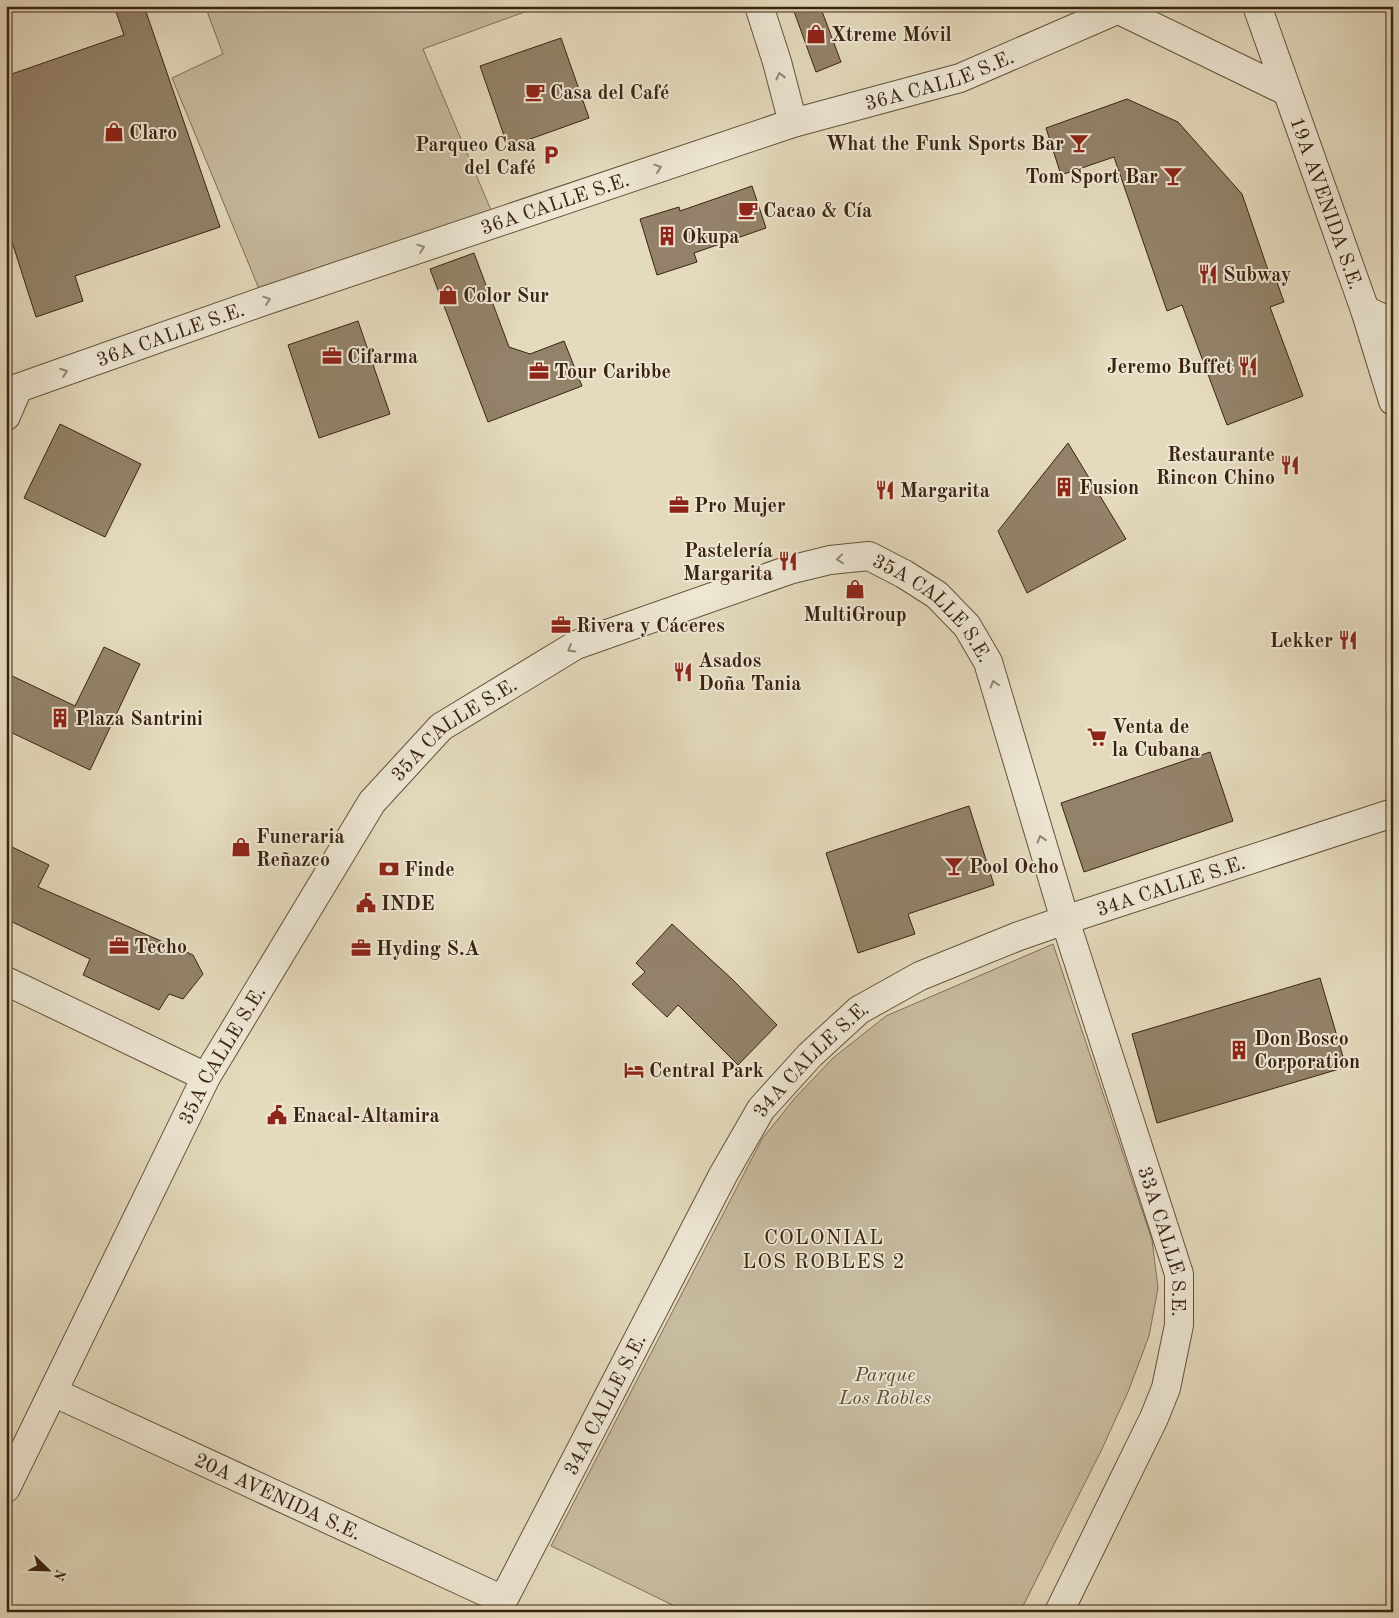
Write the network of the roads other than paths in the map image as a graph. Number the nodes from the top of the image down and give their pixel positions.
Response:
1 (759, 6) edge
2 (1257, 6) edge
3 (1123, 8) edge
4 (1286, 91) junction
5 (792, 124) junction
6 (1365, 310) junction
7 (1393, 323) edge
8 (12, 383) edge
9 (1393, 401) edge
10 (6, 416) edge
11 (1393, 812) edge
12 (1065, 920) junction
13 (6, 981) edge
14 (206, 1077) junction
15 (53, 1392) junction
16 (6, 1488) edge
17 (500, 1606) edge
18 (1059, 1612) edge

5 -> 1 street
2 - 4 street, 19A AVENIDA S.E.
3 - 4 street, 36A CALLE S.E.
3 - 5 street, 36A CALLE S.E.
4 - 6 street, 19A AVENIDA S.E.
8 -> 5 street, 36A CALLE S.E.
6 - 7 street
6 - 9 street, 19A AVENIDA S.E.
8 - 10 street, 36A CALLE S.E.
11 - 12 street, 34A CALLE S.E.
12 -> 14 street, 35A CALLE S.E.
12 - 17 street, 34A CALLE S.E.
12 - 18 street, 33A CALLE S.E.
13 - 14 street
14 - 15 street, 35A CALLE S.E.
15 - 16 street, 35A CALLE S.E.
15 - 17 street, 20A AVENIDA S.E.

